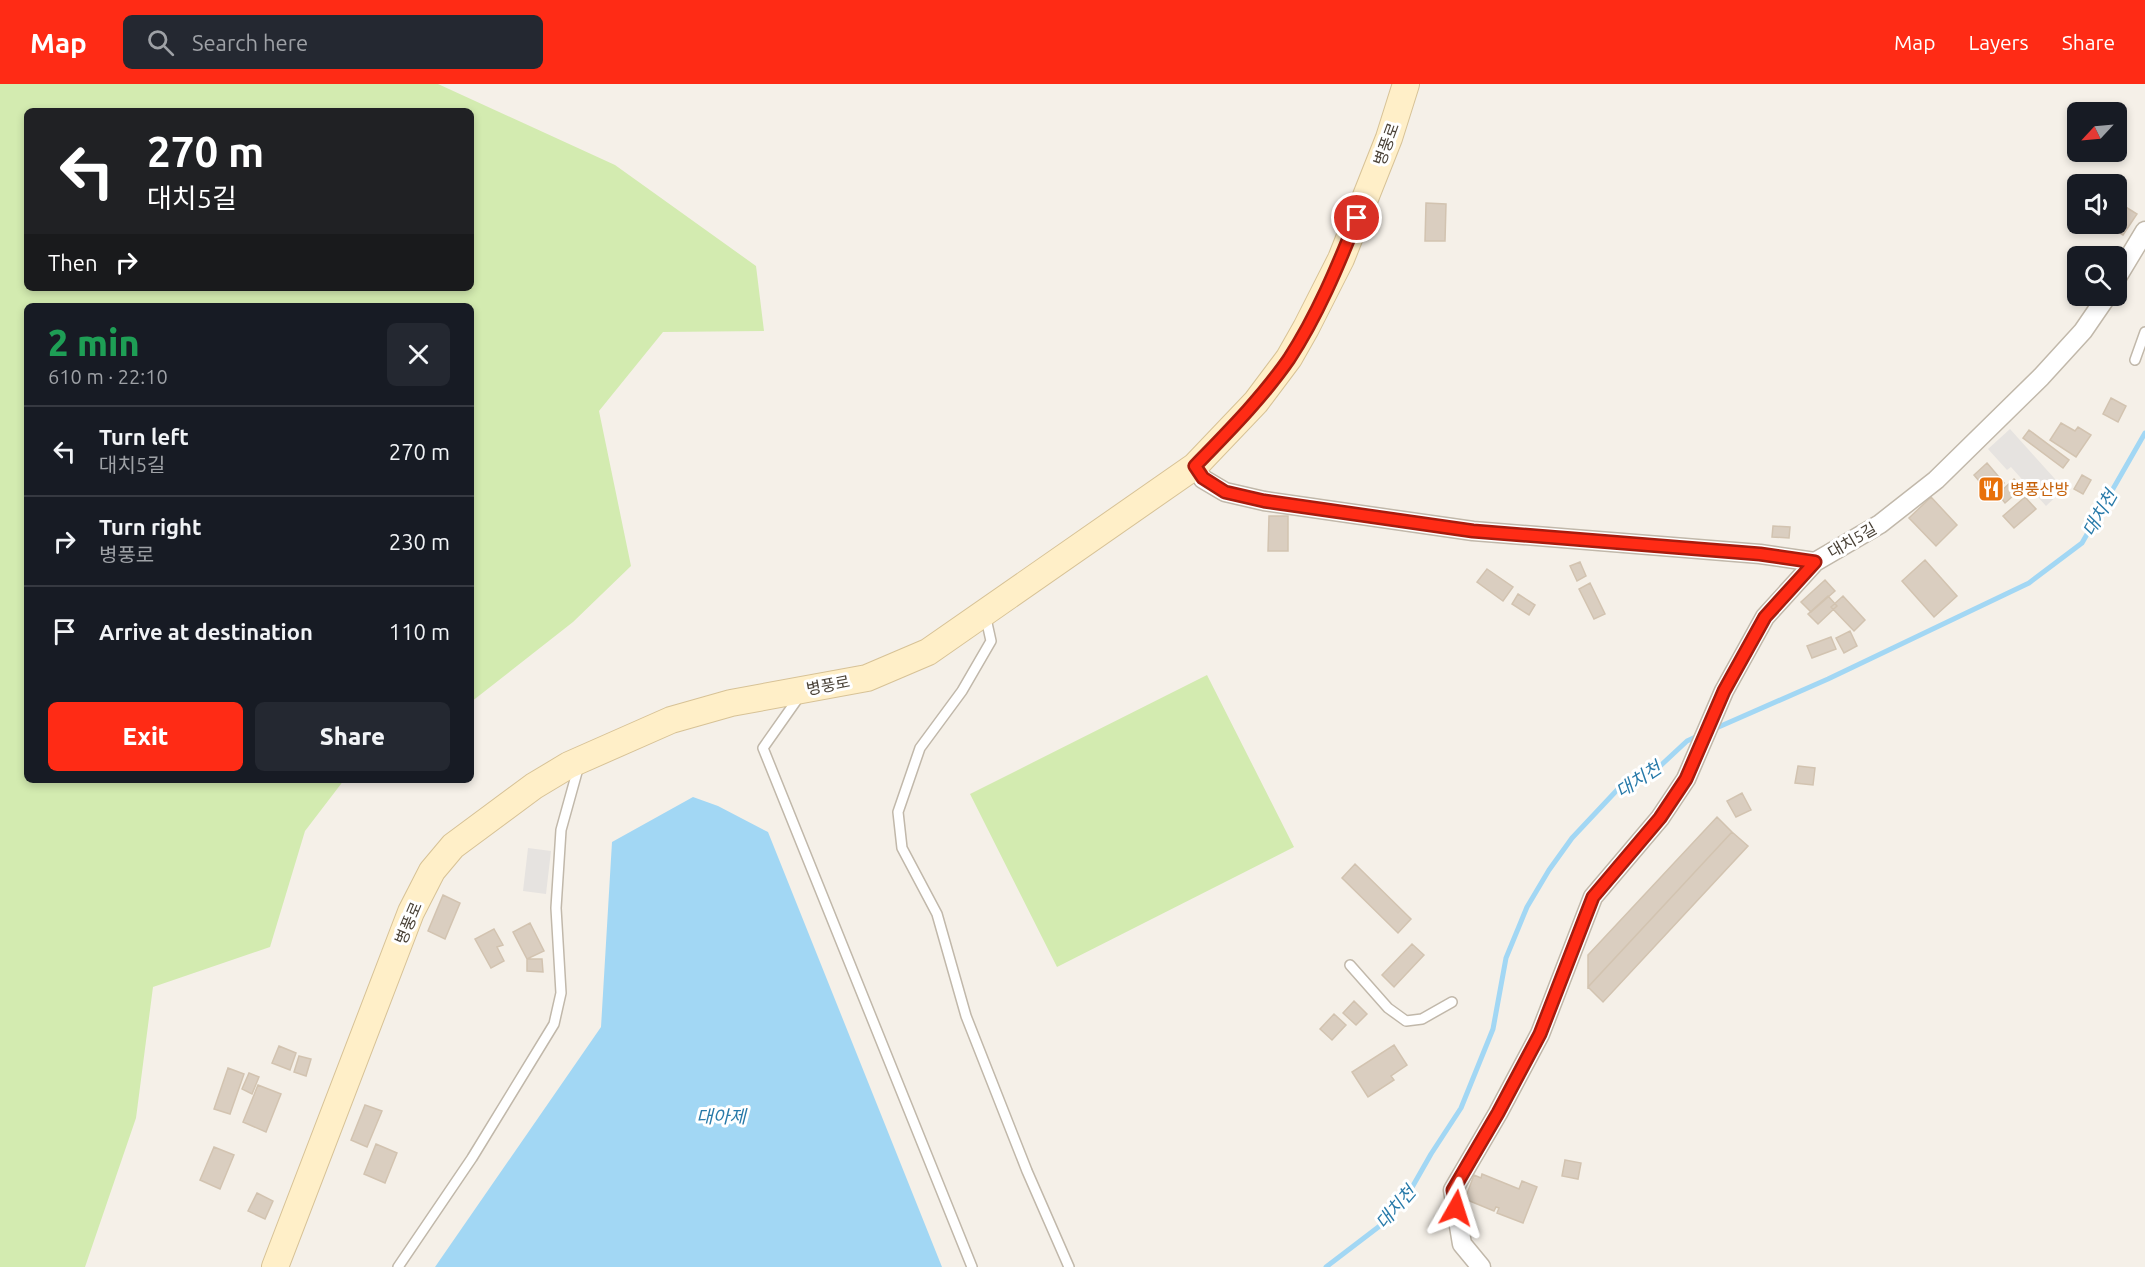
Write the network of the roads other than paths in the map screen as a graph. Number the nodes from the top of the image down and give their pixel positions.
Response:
1 (1406, 84) edge
2 (2145, 231) edge
3 (2127, 261) edge
4 (2100, 306) edge
5 (2145, 332) edge
6 (2135, 360) dead end
7 (1195, 466) junction
8 (1815, 562) junction
9 (985, 612) junction
10 (804, 690) junction
11 (581, 760) junction
12 (1350, 965) dead end
13 (1452, 1002) dead end
14 (275, 1267) edge
15 (398, 1267) edge
16 (972, 1267) edge
17 (1069, 1267) edge
18 (1481, 1267) edge

1 - 7 main road, 병풍로
2 - 3 street
4 - 8 street, 대치5길
5 - 6 lane
7 - 8 street, 대치5길
7 - 9 main road, 병풍로
8 - 18 street
9 - 10 main road, 병풍로
9 - 17 lane
10 - 11 main road, 병풍로
10 - 16 lane
11 - 14 main road, 병풍로
11 - 15 lane
12 - 13 lane

